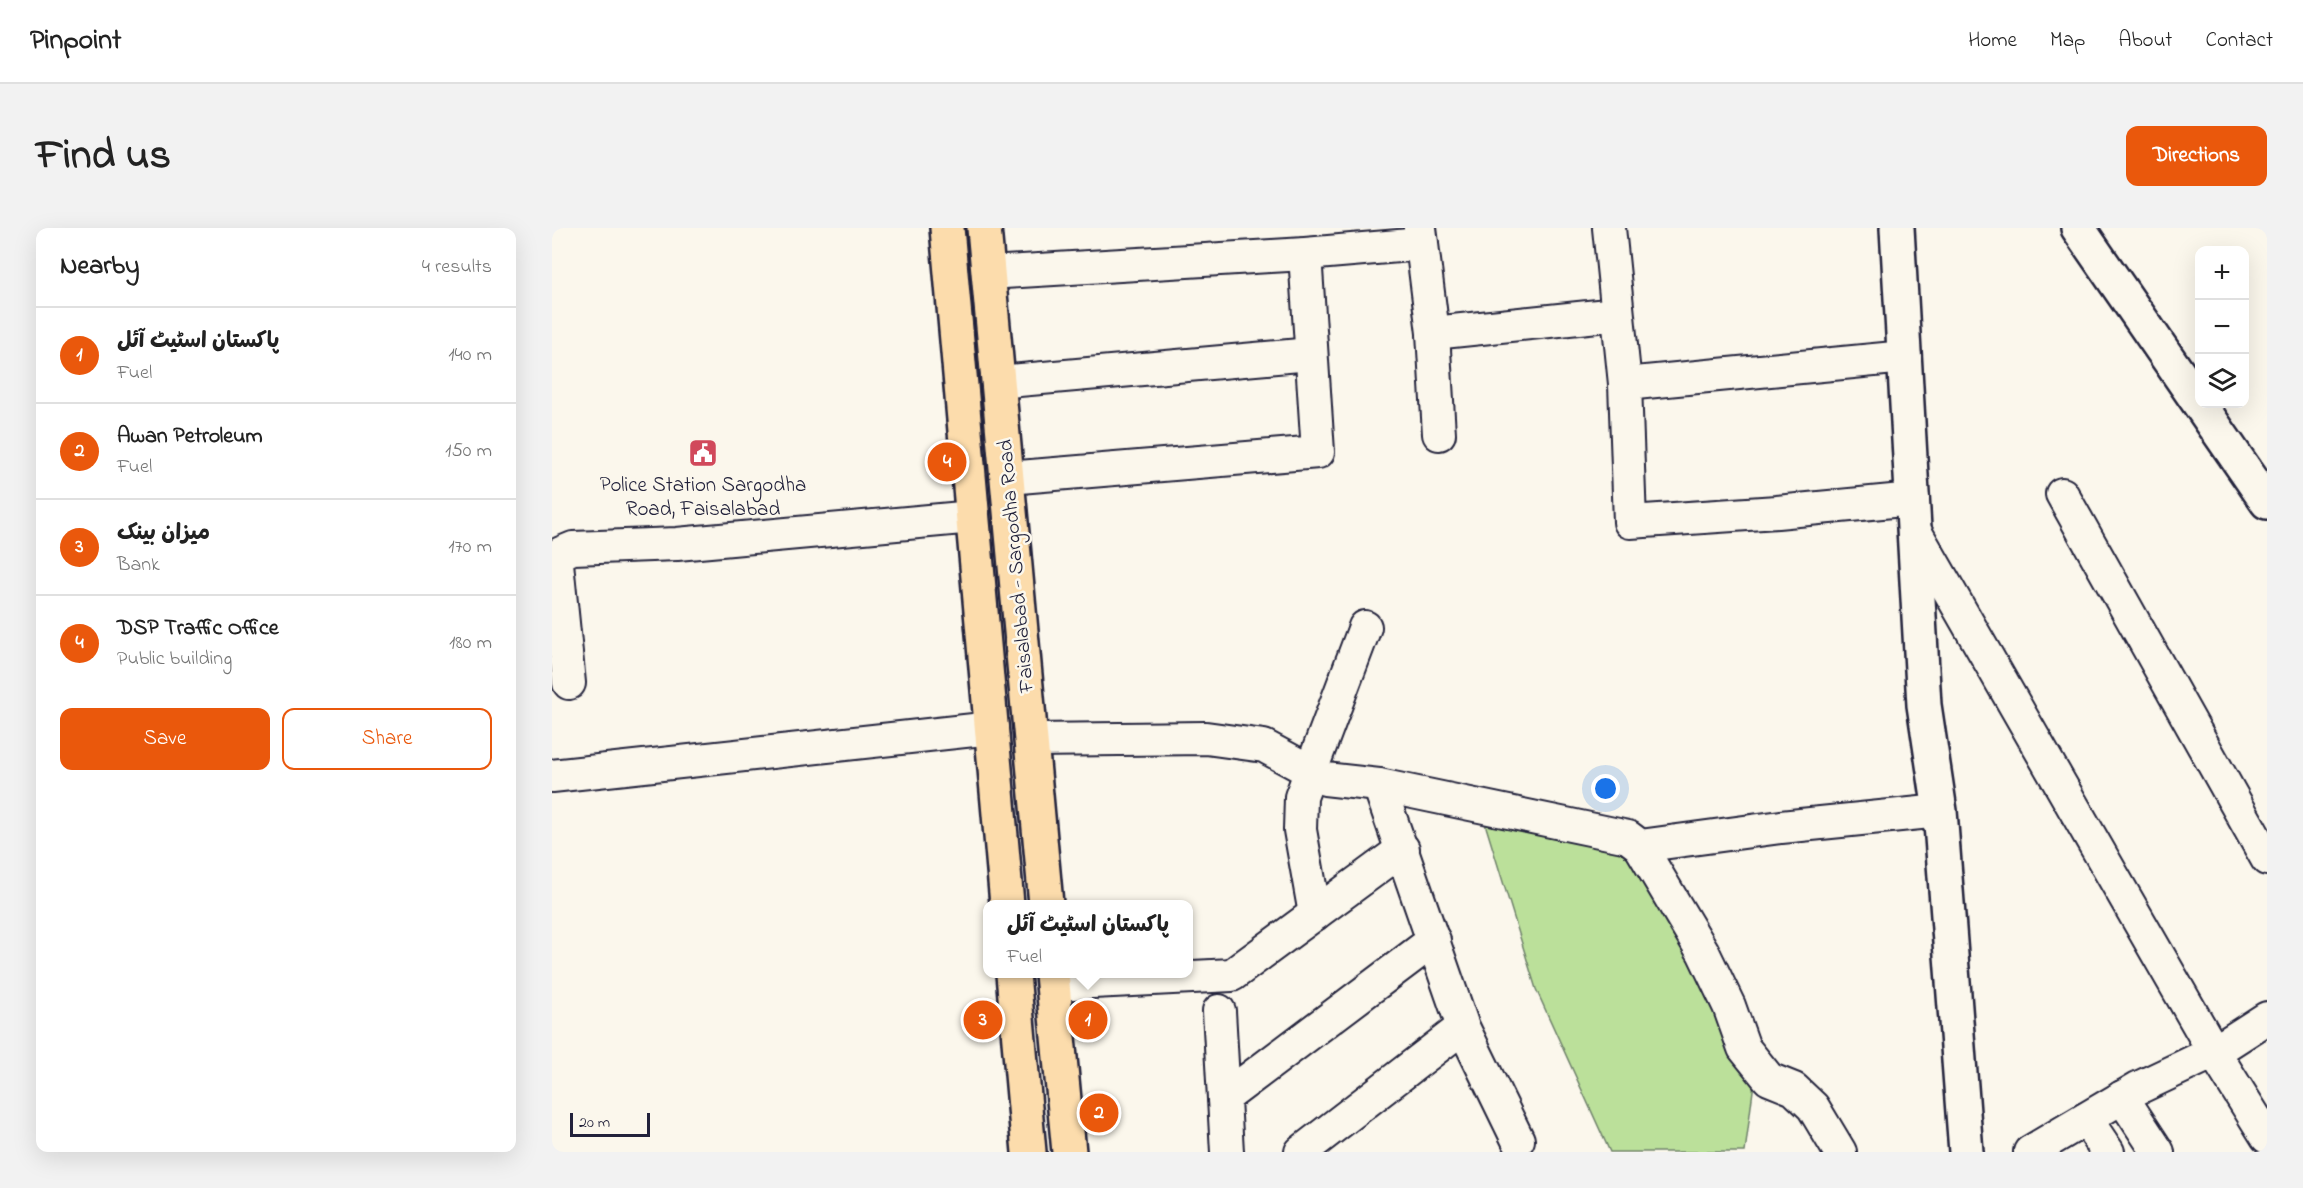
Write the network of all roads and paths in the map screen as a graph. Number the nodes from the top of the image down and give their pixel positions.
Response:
1 (947, 228) edge
2 (984, 228) edge
3 (1609, 228) edge
4 (1897, 228) edge
5 (2078, 228) edge
6 (1421, 236) edge
7 (1305, 254) junction
8 (988, 273) junction
9 (1617, 314) junction
10 (1433, 333) junction
11 (1311, 354) junction
12 (1905, 357) junction
13 (998, 382) junction
14 (1625, 384) junction
15 (1438, 434) dead end
16 (1007, 478) junction
17 (2062, 494) dead end
18 (1913, 499) junction
19 (2267, 502) edge
20 (973, 517) junction
21 (1916, 533) junction
22 (1365, 627) dead end
23 (569, 683) dead end
24 (992, 728) junction
25 (1032, 740) junction
26 (1310, 771) junction
27 (552, 776) edge
28 (1379, 785) junction
29 (1940, 811) junction
30 (1640, 846) junction
31 (1403, 849) junction
32 (2267, 859) edge
33 (1007, 900) edge
34 (1046, 900) edge
35 (1315, 914) junction
36 (1434, 940) junction
37 (1193, 976) edge
38 (1013, 978) edge
39 (1098, 978) edge
40 (1053, 979) edge
41 (1219, 1011) dead end
42 (2267, 1018) edge
43 (1464, 1027) junction
44 (2214, 1052) junction
45 (2122, 1097) junction
46 (1224, 1098) junction
47 (2086, 1119) junction
48 (2267, 1137) edge
49 (1518, 1140) dead end
50 (1029, 1152) edge
51 (1069, 1152) edge
52 (1227, 1152) edge
53 (1301, 1152) edge
54 (1839, 1152) edge
55 (1966, 1152) edge
56 (2030, 1152) edge
57 (2108, 1152) edge
58 (2158, 1152) edge

1 - 20 main road, Faisalabad - Sargodha Road
2 - 8 main road, Faisalabad - Sargodha Road
3 - 9 street
4 - 12 street
5 - 19 street
6 - 7 street
6 - 10 street
7 - 8 street
7 - 11 street
8 - 13 main road, Faisalabad - Sargodha Road
9 - 10 street
9 - 14 street
10 - 15 street
11 - 13 street
11 - 16 street
12 - 14 street
12 - 18 street
13 - 16 main road, Faisalabad - Sargodha Road
14 - 18 street
16 - 25 main road, Faisalabad - Sargodha Road
17 - 32 street
18 - 21 street
20 - 23 street
20 - 24 main road, Faisalabad - Sargodha Road
21 - 29 street
21 - 44 street
22 - 26 street
24 - 27 street
24 - 33 main road, Faisalabad - Sargodha Road
25 - 26 street
25 - 34 main road, Faisalabad - Sargodha Road
26 - 28 street
26 - 35 street
28 - 30 street
28 - 31 street
29 - 30 street
29 - 55 street
30 - 54 street
31 - 35 street
31 - 36 street
35 - 37 street
36 - 43 street
36 - 46 street
38 - 50 main road
39 - 40 street
40 - 51 main road
41 - 46 street
42 - 44 street
43 - 49 street
43 - 53 street
44 - 45 street
44 - 48 street
45 - 47 street
45 - 58 street
46 - 52 street
47 - 56 street
47 - 57 street

